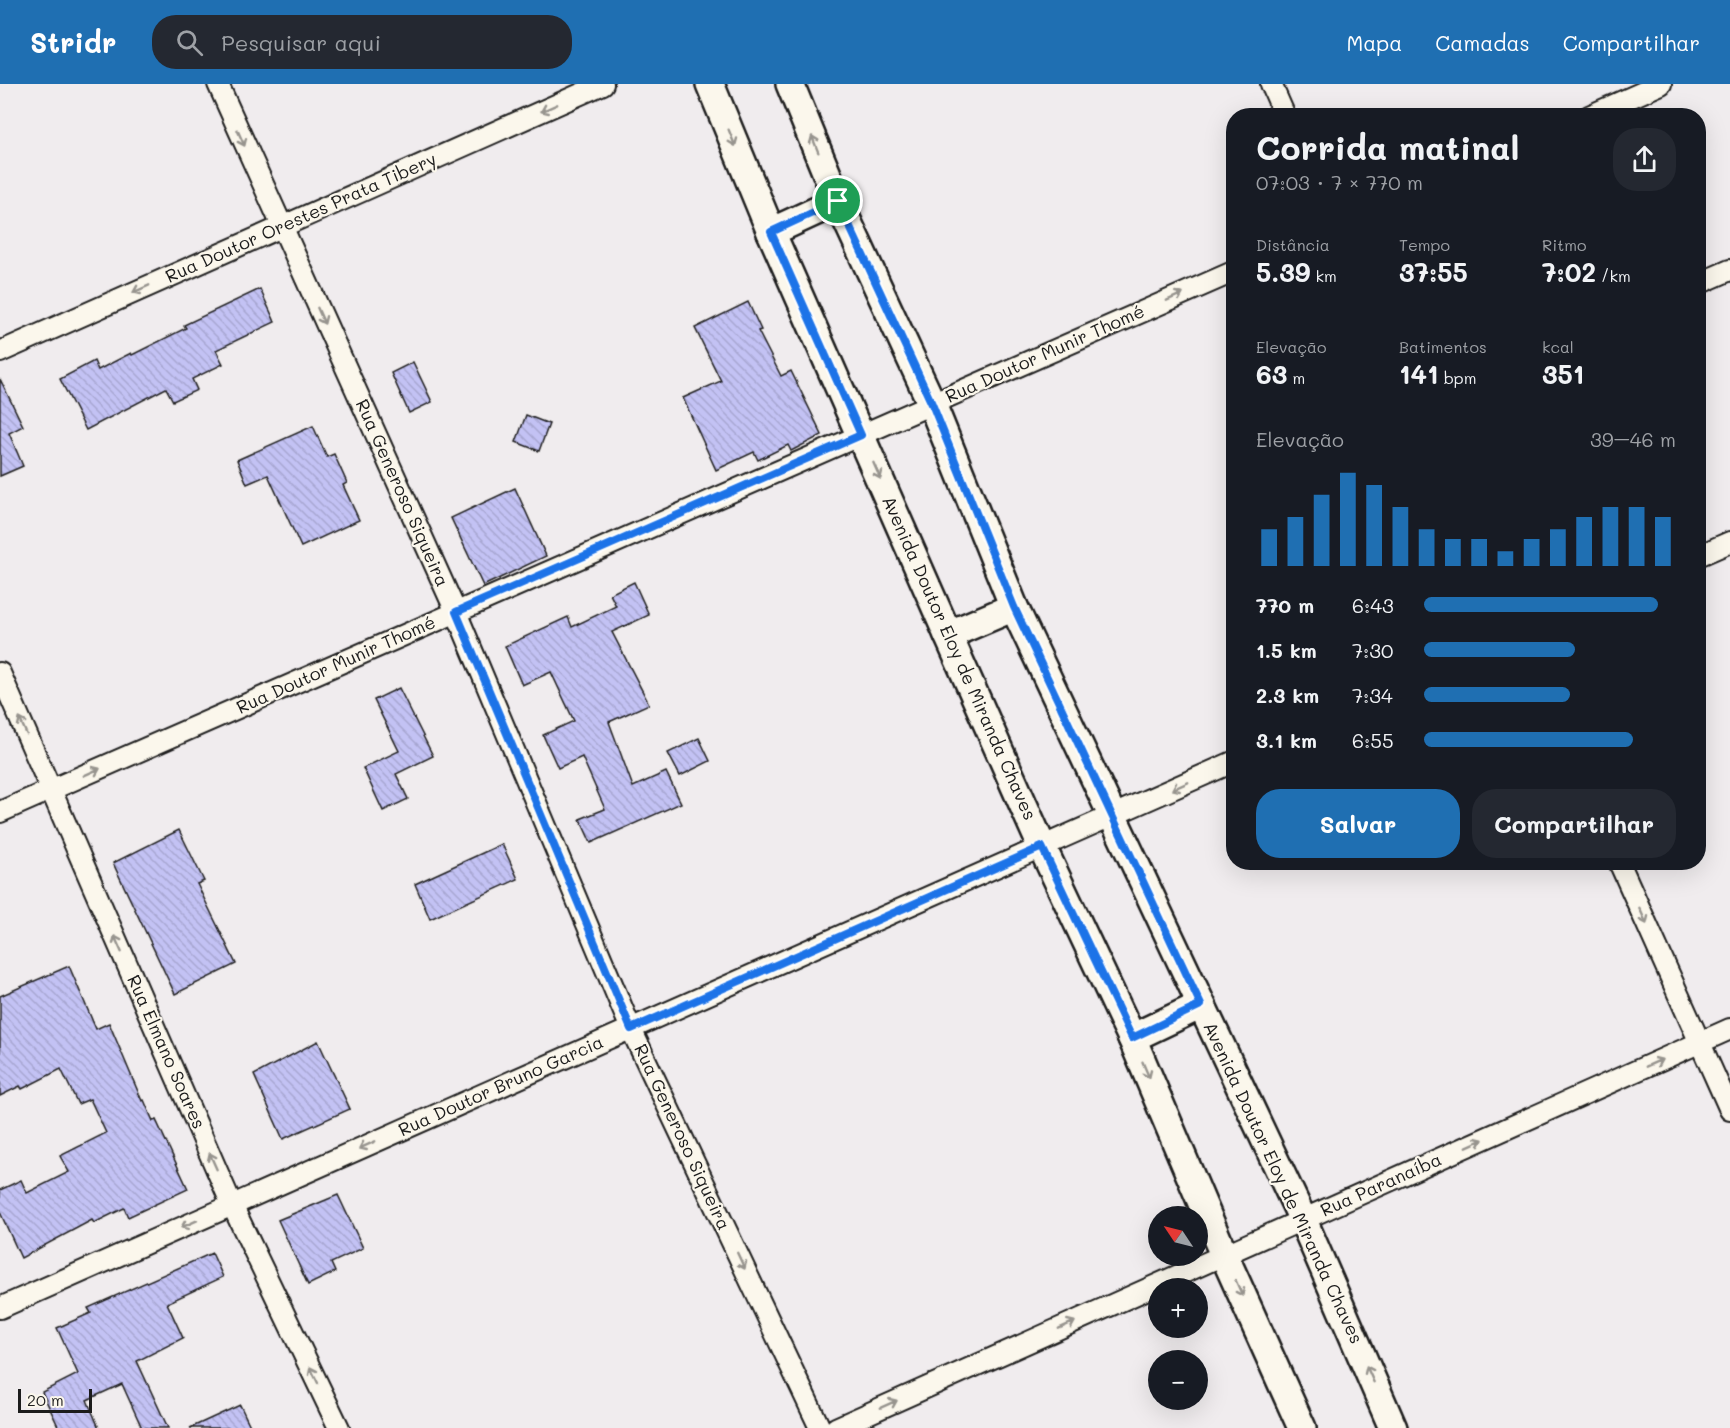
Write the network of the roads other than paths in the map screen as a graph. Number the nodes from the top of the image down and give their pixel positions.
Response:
1 (218, 84) edge
2 (603, 84) edge
3 (710, 84) edge
4 (790, 84) edge
5 (1271, 84) edge
6 (1661, 84) edge
7 (1282, 108) edge
8 (1607, 108) edge
9 (838, 201) junction
10 (281, 227) junction
11 (771, 232) junction
12 (1730, 270) edge
13 (1226, 275) edge
14 (1706, 280) edge
15 (0, 352) edge
16 (932, 404) junction
17 (861, 435) junction
18 (1730, 542) edge
19 (1706, 552) edge
20 (1014, 607) junction
21 (456, 612) junction
22 (948, 635) junction
23 (0, 673) edge
24 (1226, 765) edge
25 (51, 790) junction
26 (0, 812) edge
27 (1112, 816) junction
28 (1042, 847) junction
29 (1623, 870) edge
30 (1201, 1005) junction
31 (631, 1029) junction
32 (1730, 1029) edge
33 (1132, 1038) junction
34 (1700, 1043) junction
35 (1730, 1110) edge
36 (232, 1205) junction
37 (1303, 1220) junction
38 (1224, 1255) junction
39 (0, 1308) edge
40 (339, 1428) edge
41 (820, 1428) edge
42 (836, 1428) edge
43 (1302, 1428) edge
44 (1394, 1428) edge

1 -> 10 street, Rua Generoso Siqueira
2 -> 10 street, Rua Doutor Orestes Prata Tibery
3 -> 11 street, Avenida Doutor Eloy de Miranda Chaves
9 -> 4 street, Avenida Doutor Eloy de Miranda Chaves
5 - 7 street
6 - 8 street
9 - 11 street
9 - 16 street, Avenida Doutor Eloy de Miranda Chaves
10 -> 15 street, Rua Doutor Orestes Prata Tibery
10 -> 21 street, Rua Generoso Siqueira
11 - 17 street, Avenida Doutor Eloy de Miranda Chaves
12 - 14 street
16 -> 13 street, Rua Doutor Munir Thomé
16 - 17 street, Rua Doutor Munir Thomé
16 - 20 street, Avenida Doutor Eloy de Miranda Chaves
17 - 21 street, Rua Doutor Munir Thomé
17 -> 22 street, Avenida Doutor Eloy de Miranda Chaves
18 - 19 street
20 - 22 street
20 - 27 street, Avenida Doutor Eloy de Miranda Chaves
25 -> 21 street, Rua Doutor Munir Thomé
21 - 31 street, Rua Generoso Siqueira
22 - 28 street, Avenida Doutor Eloy de Miranda Chaves
25 -> 23 street, Rua Elmano Soares
24 -> 27 street, Rua Doutor Bruno Garcia
25 - 26 street, Rua Doutor Munir Thomé
36 -> 25 street, Rua Elmano Soares
27 - 28 street, Rua Doutor Bruno Garcia
27 - 30 street, Avenida Doutor Eloy de Miranda Chaves
28 - 31 street, Rua Doutor Bruno Garcia
28 - 33 street, Avenida Doutor Eloy de Miranda Chaves
29 -> 34 street
30 - 33 street
30 - 37 street, Avenida Doutor Eloy de Miranda Chaves
31 -> 36 street, Rua Doutor Bruno Garcia
31 -> 41 street, Rua Generoso Siqueira
32 - 34 street, Rua Paranaíba
33 -> 38 street, Avenida Doutor Eloy de Miranda Chaves
34 - 35 street
37 -> 34 street, Rua Paranaíba
36 -> 39 street, Rua Doutor Bruno Garcia
40 -> 36 street, Rua Elmano Soares
37 - 38 street, Rua Paranaíba
44 -> 37 street, Avenida Doutor Eloy de Miranda Chaves
42 -> 38 street, Rua Paranaíba
38 -> 43 street, Avenida Doutor Eloy de Miranda Chaves

